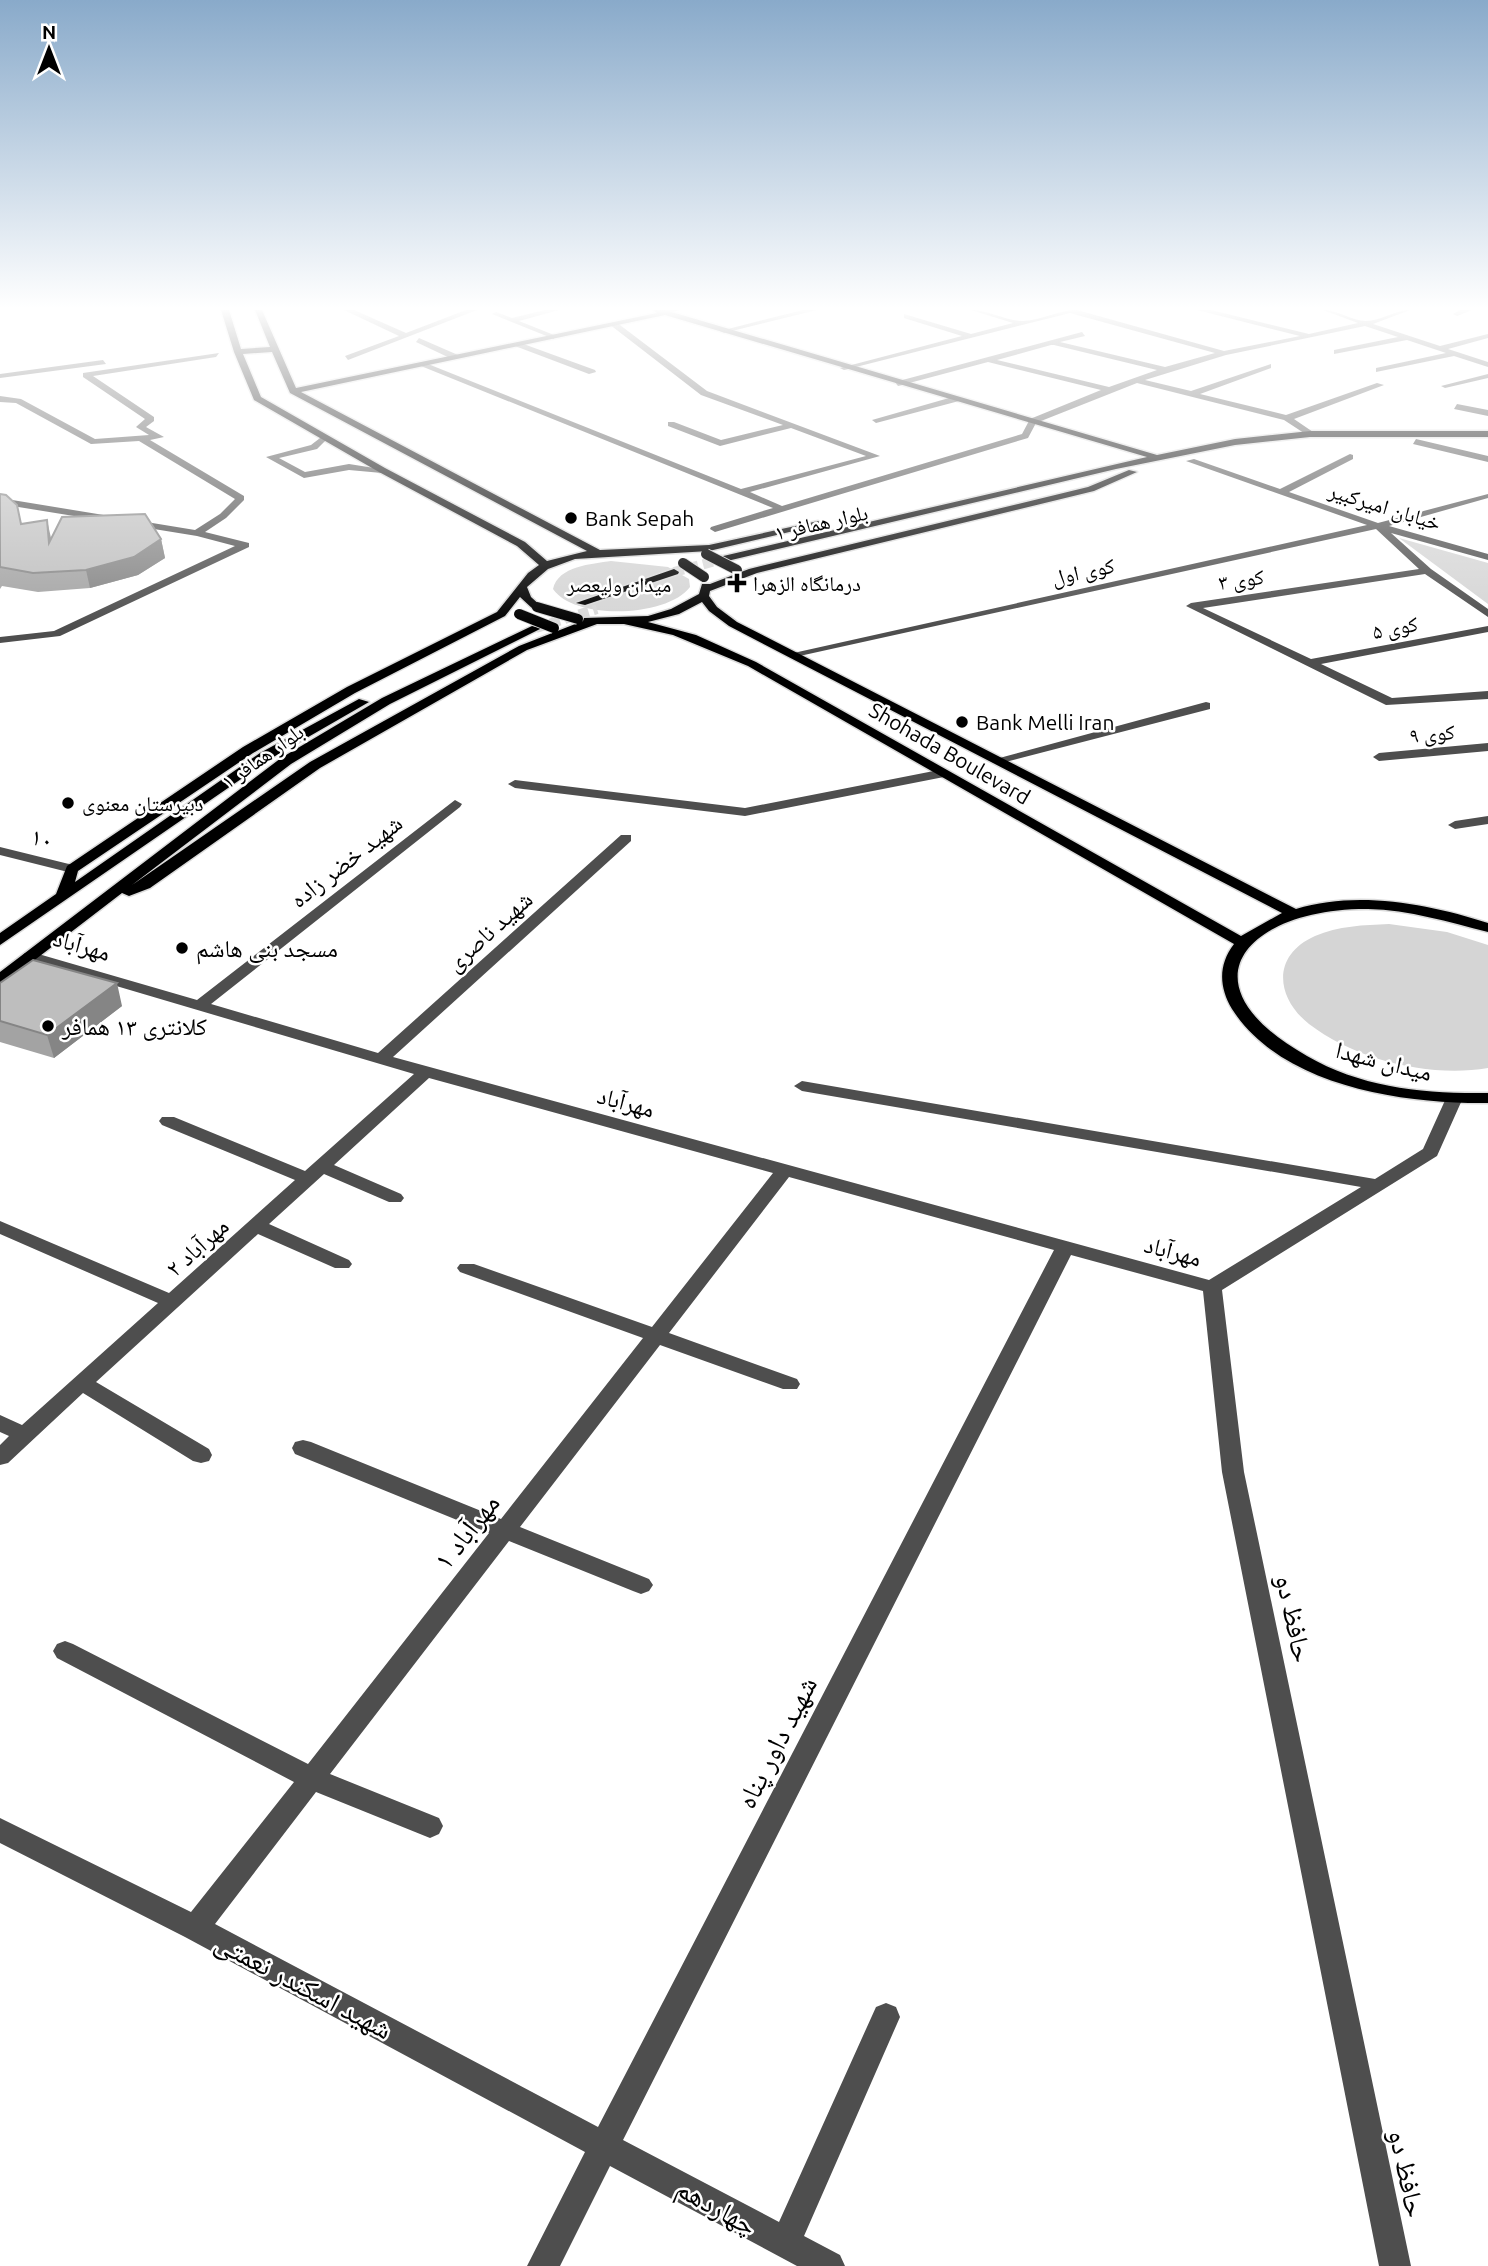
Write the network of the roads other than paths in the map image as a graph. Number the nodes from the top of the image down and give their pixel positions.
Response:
1 (45, 416) edge
2 (146, 416) edge
3 (287, 416) edge
4 (339, 416) edge
5 (549, 416) edge
6 (763, 416) edge
7 (892, 416) edge
8 (1015, 416) edge
9 (1046, 416) edge
10 (1278, 416) edge
11 (1293, 416) edge
12 (1287, 418) junction
13 (876, 420) dead end
14 (1033, 421) junction
15 (671, 424) dead end
16 (789, 426) junction
17 (1310, 434) junction
18 (1488, 434) edge
19 (324, 438) junction
20 (143, 440) junction
21 (1416, 442) junction
22 (1488, 444) edge
23 (1156, 457) junction
24 (1350, 457) dead end
25 (1488, 459) edge
26 (1191, 461) junction
27 (1116, 466) junction
28 (382, 470) junction
29 (1132, 472) junction
30 (741, 492) junction
31 (1281, 492) junction
32 (1486, 496) dead end
33 (0, 501) edge
34 (778, 507) junction
35 (846, 517) dead end
36 (832, 521) dead end
37 (1378, 526) junction
38 (715, 528) dead end
39 (197, 533) junction
40 (708, 551) junction
41 (629, 553) junction
42 (598, 554) junction
43 (1488, 557) edge
44 (731, 564) junction
45 (545, 565) junction
46 (753, 571) junction
47 (1427, 571) junction
48 (674, 572) tunnel mouth
49 (685, 580) tunnel mouth
50 (522, 587) junction
51 (705, 587) junction
52 (581, 603) tunnel mouth
53 (501, 614) junction
54 (597, 614) junction
55 (1488, 614) edge
56 (528, 622) junction
57 (628, 622) junction
58 (1488, 629) edge
59 (554, 631) junction
60 (0, 640) edge
61 (795, 654) junction
62 (1310, 663) junction
63 (1488, 695) edge
64 (1206, 706) dead end
65 (1488, 747) edge
66 (1379, 757) dead end
67 (998, 760) junction
68 (944, 773) junction
69 (514, 783) dead end
70 (455, 804) dead end
71 (1488, 820) edge
72 (1455, 825) dead end
73 (626, 838) dead end
74 (0, 851) edge
75 (72, 869) junction
76 (63, 894) junction
77 (103, 902) junction
78 (1295, 914) junction
79 (1488, 928) edge
80 (0, 940) edge
81 (1242, 943) junction
82 (30, 956) junction
83 (0, 979) edge
84 (200, 1005) junction
85 (382, 1058) junction
86 (426, 1072) junction
87 (802, 1086) dead end
88 (1488, 1098) edge
89 (1453, 1100) junction
90 (168, 1121) dead end
91 (784, 1171) junction
92 (315, 1172) junction
93 (1380, 1185) junction
94 (395, 1198) dead end
95 (256, 1226) junction
96 (0, 1227) edge
97 (1065, 1247) junction
98 (342, 1264) dead end
99 (467, 1268) dead end
100 (1212, 1287) junction
101 (173, 1301) junction
102 (655, 1337) junction
103 (82, 1383) junction
104 (790, 1384) dead end
105 (0, 1423) edge
106 (25, 1435) junction
107 (303, 1448) dead end
108 (201, 1455) dead end
109 (0, 1457) edge
110 (504, 1530) junction
111 (642, 1585) dead end
112 (65, 1651) dead end
113 (311, 1778) junction
114 (430, 1826) dead end
115 (0, 1830) edge
116 (195, 1928) junction
117 (886, 2017) dead end
118 (606, 2145) junction
119 (785, 2244) junction
120 (543, 2266) edge
121 (829, 2266) edge
122 (1395, 2266) edge

1 - 20 street
2 - 20 street
3 - 19 main road
4 - 42 main road
5 - 30 street
6 - 16 street
7 - 13 street
8 - 14 main road
9 - 14 street
10 - 12 street
11 - 12 street
12 - 17 street
14 - 23 main road
14 - 34 street
15 - 16 street
16 - 30 street
17 - 18 main road
17 - 23 main road
19 - 28 main road
19 - 28 street
20 - 39 street
21 - 22 main road
21 - 25 street
21 - 26 main road
23 - 27 main road
24 - 31 street
26 - 29 main road
26 - 31 street, خیابان امیرکبیر
27 - 35 main road
27 - 44 main road, بلوار همافر ۱
28 - 45 main road
29 - 44 main road, بلوار همافر ۱
29 - 46 main road
30 - 34 street
31 - 37 street, خیابان امیرکبیر
32 - 37 street, کوی اول
33 - 39 street
34 - 38 street
36 - 40 main road
37 - 43 street, خیابان امیرکبیر
37 - 47 street
37 - 61 street, کوی اول
39 - 60 street
40 - 41 main road
40 - 44 main road, bridge
41 - 42 main road
41 - 51 main road, bridge
42 - 45 main road
44 - 46 main road
45 - 50 main road
46 - 51 main road
47 - 55 street
47 - 62 street, کوی ۳
48 - 52 main road
49 - 54 main road
50 - 53 main road
50 - 54 main road, bridge
51 - 57 main road
51 - 61 main road, Shohada Boulevard
53 - 56 main road
53 - 75 main road
54 - 57 main road
54 - 59 main road
56 - 59 main road, bridge
56 - 76 main road, بلوار همافر ۱
56 - 77 main road, بلوار همافر ۱
57 - 68 main road, Shohada Boulevard
58 - 62 street, کوی ۵
59 - 77 main road
61 - 67 main road, Shohada Boulevard
62 - 63 street
64 - 67 street
65 - 66 street, کوی ۹
67 - 78 main road, Shohada Boulevard
68 - 69 street
68 - 81 main road, Shohada Boulevard
70 - 84 street, شهید خضر زاده
71 - 72 street
73 - 85 street, شهید ناصری
74 - 75 street, ۱۰
75 - 76 main road
76 - 80 main road, بلوار همافر ۱
77 - 82 main road, بلوار همافر ۱
78 - 79 main road
78 - 81 main road
81 - 89 main road, میدان شهدا
82 - 83 main road, بلوار همافر ۱
82 - 84 street, مهرآباد
84 - 85 street, مهرآباد
85 - 86 street, مهرآباد
86 - 91 street, مهرآباد
86 - 92 street, مهرآباد ۲
87 - 93 street
88 - 89 main road, میدان شهدا
89 - 93 street
90 - 92 street
91 - 97 street, مهرآباد
91 - 102 street, مهرآباد ۱
92 - 94 street
92 - 95 street, مهرآباد ۲
93 - 100 street
95 - 98 street
95 - 101 street, مهرآباد ۲
96 - 101 street
97 - 100 street, مهرآباد
97 - 118 street, شهید داور پناه
99 - 102 street
100 - 122 street, حافظ دو
101 - 103 street, مهرآباد ۲
102 - 104 street
102 - 110 street, مهرآباد ۱
103 - 106 street, مهرآباد ۲
103 - 108 street
105 - 106 street
106 - 109 street, مهرآباد ۲
107 - 110 street
110 - 111 street
110 - 113 street, مهرآباد ۱
112 - 113 street
113 - 114 street
113 - 116 street, مهرآباد ۱
115 - 116 street, شهید اسکندر نعمتی
116 - 118 street, شهید اسکندر نعمتی
117 - 119 street
118 - 119 street, چهاردهم
118 - 120 street, شهید داور پناه
119 - 121 street, چهاردهم

